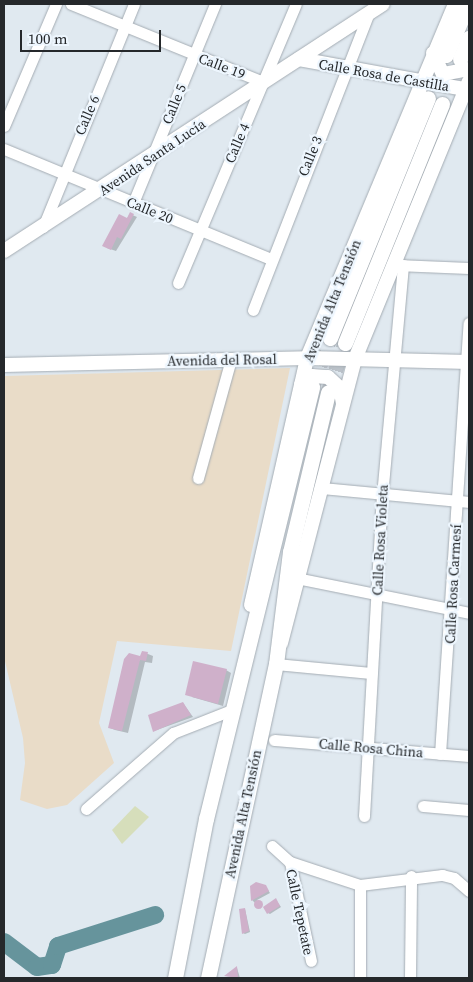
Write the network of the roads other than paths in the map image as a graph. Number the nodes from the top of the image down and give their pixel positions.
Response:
1 (56, 4) edge
2 (71, 4) edge
3 (134, 4) edge
4 (215, 4) edge
5 (296, 4) edge
6 (384, 4) edge
7 (455, 4) edge
8 (468, 4) edge
9 (371, 8) edge
10 (124, 27) junction
11 (469, 38) edge
12 (194, 55) junction
13 (298, 59) junction
14 (452, 59) edge
15 (345, 70) junction
16 (263, 82) junction
17 (422, 82) junction
18 (468, 87) edge
19 (428, 98) dead end
20 (442, 104) dead end
21 (4, 126) edge
22 (4, 149) edge
23 (154, 155) junction
24 (63, 173) junction
25 (102, 191) junction
26 (132, 203) junction
27 (42, 227) junction
28 (199, 230) junction
29 (4, 251) edge
30 (269, 258) junction
31 (397, 265) junction
32 (469, 268) edge
33 (178, 283) dead end
34 (253, 310) dead end
35 (469, 323) edge
36 (330, 338) tunnel mouth
37 (345, 343) tunnel mouth
38 (307, 358) junction
39 (231, 359) junction
40 (355, 359) junction
41 (392, 360) junction
42 (468, 362) edge
43 (4, 365) edge
44 (306, 386) junction
45 (328, 392) tunnel mouth
46 (343, 404) junction
47 (198, 478) dead end
48 (322, 488) junction
49 (382, 496) junction
50 (463, 502) edge
51 (301, 579) junction
52 (377, 595) junction
53 (452, 610) junction
54 (469, 614) edge
55 (277, 656) junction
56 (371, 672) junction
57 (234, 709) junction
58 (274, 740) dead end
59 (366, 748) junction
60 (440, 754) junction
61 (469, 756) edge
62 (423, 806) dead end
63 (86, 810) dead end
64 (469, 810) edge
65 (364, 816) dead end
66 (272, 846) dead end
67 (290, 862) junction
68 (411, 876) junction
69 (360, 885) junction
70 (469, 890) edge
71 (311, 961) dead end
72 (360, 977) dead end
73 (175, 978) edge
74 (208, 978) edge
75 (410, 978) edge

1 - 21 street
2 - 10 street, Calle 19
3 - 10 street, Calle 6
4 - 12 street, Calle 5
5 - 16 street, Calle 4
6 - 9 street, Avenida Santa Lucía
7 - 14 street, Avenida Alta Tensión
8 - 14 main road, Avenida Alta Tensión
9 - 13 street, Avenida Santa Lucía
9 - 15 street, Calle 3
10 - 12 street, Calle 19
10 - 24 street, Calle 6
11 - 14 main road, Avenida Alta Tensión
12 - 16 street, Calle 19
12 - 23 street, Calle 5
13 - 15 street, Calle Rosa de Castilla
13 - 16 street, Avenida Santa Lucía
14 - 17 street, Avenida Alta Tensión
15 - 17 street, Calle Rosa de Castilla
15 - 30 street, Calle 3
16 - 23 street, Avenida Santa Lucía
16 - 28 street, Calle 4
17 - 18 street, Calle Rosa de Castilla
17 - 38 street, Avenida Alta Tensión
18 - 31 street, Avenida Alta Tensión
19 - 36 main road, Avenida Alta Tensión
20 - 37 main road, Avenida Alta Tensión
22 - 24 street, Calle 20
23 - 25 street, Avenida Santa Lucía
23 - 26 street, Calle 5
24 - 25 street, Calle 20
24 - 27 street, Calle 6
25 - 26 street, Calle 20
25 - 27 street, Avenida Santa Lucía
26 - 28 street, Calle 20
27 - 29 street, Avenida Santa Lucía
28 - 30 street, Calle 20
28 - 33 street, Calle 4
30 - 34 street, Calle 3
31 - 32 street
31 - 40 street, Avenida Alta Tensión
31 - 41 street, Calle Rosa Violeta
35 - 42 street, Calle Rosa Carmesí
38 - 39 street, Avenida del Rosal
38 - 40 street, Avenida del Rosal
38 - 44 street, Avenida Alta Tensión
39 - 43 street, Avenida del Rosal
39 - 47 street
40 - 41 street, Avenida del Rosal
40 - 46 street, Avenida Alta Tensión
41 - 42 street, Avenida del Rosal
41 - 49 street, Calle Rosa Violeta
42 - 50 street, Calle Rosa Carmesí
44 - 46 street
44 - 57 main road, Avenida Alta Tensión
45 - 55 main road, Avenida Alta Tensión
46 - 48 street, Avenida Alta Tensión
48 - 49 street
48 - 51 street, Avenida Alta Tensión
49 - 50 street
49 - 52 street, Calle Rosa Violeta
50 - 53 street, Calle Rosa Carmesí
51 - 52 street
51 - 55 street, Avenida Alta Tensión
52 - 53 street
52 - 56 street, Calle Rosa Violeta
53 - 54 street
53 - 60 street, Calle Rosa Carmesí
55 - 56 street
55 - 74 main road, Avenida Alta Tensión
56 - 59 street, Calle Rosa Violeta
57 - 63 street
57 - 73 main road, Avenida Alta Tensión
58 - 59 street, Calle Rosa China
59 - 60 street, Calle Rosa China
59 - 65 street, Calle Rosa Violeta
60 - 61 street, Calle Rosa China
62 - 64 street
66 - 67 street
67 - 69 street
67 - 71 street, Calle Tepetate
68 - 69 street
68 - 70 street
68 - 75 street
69 - 72 street

